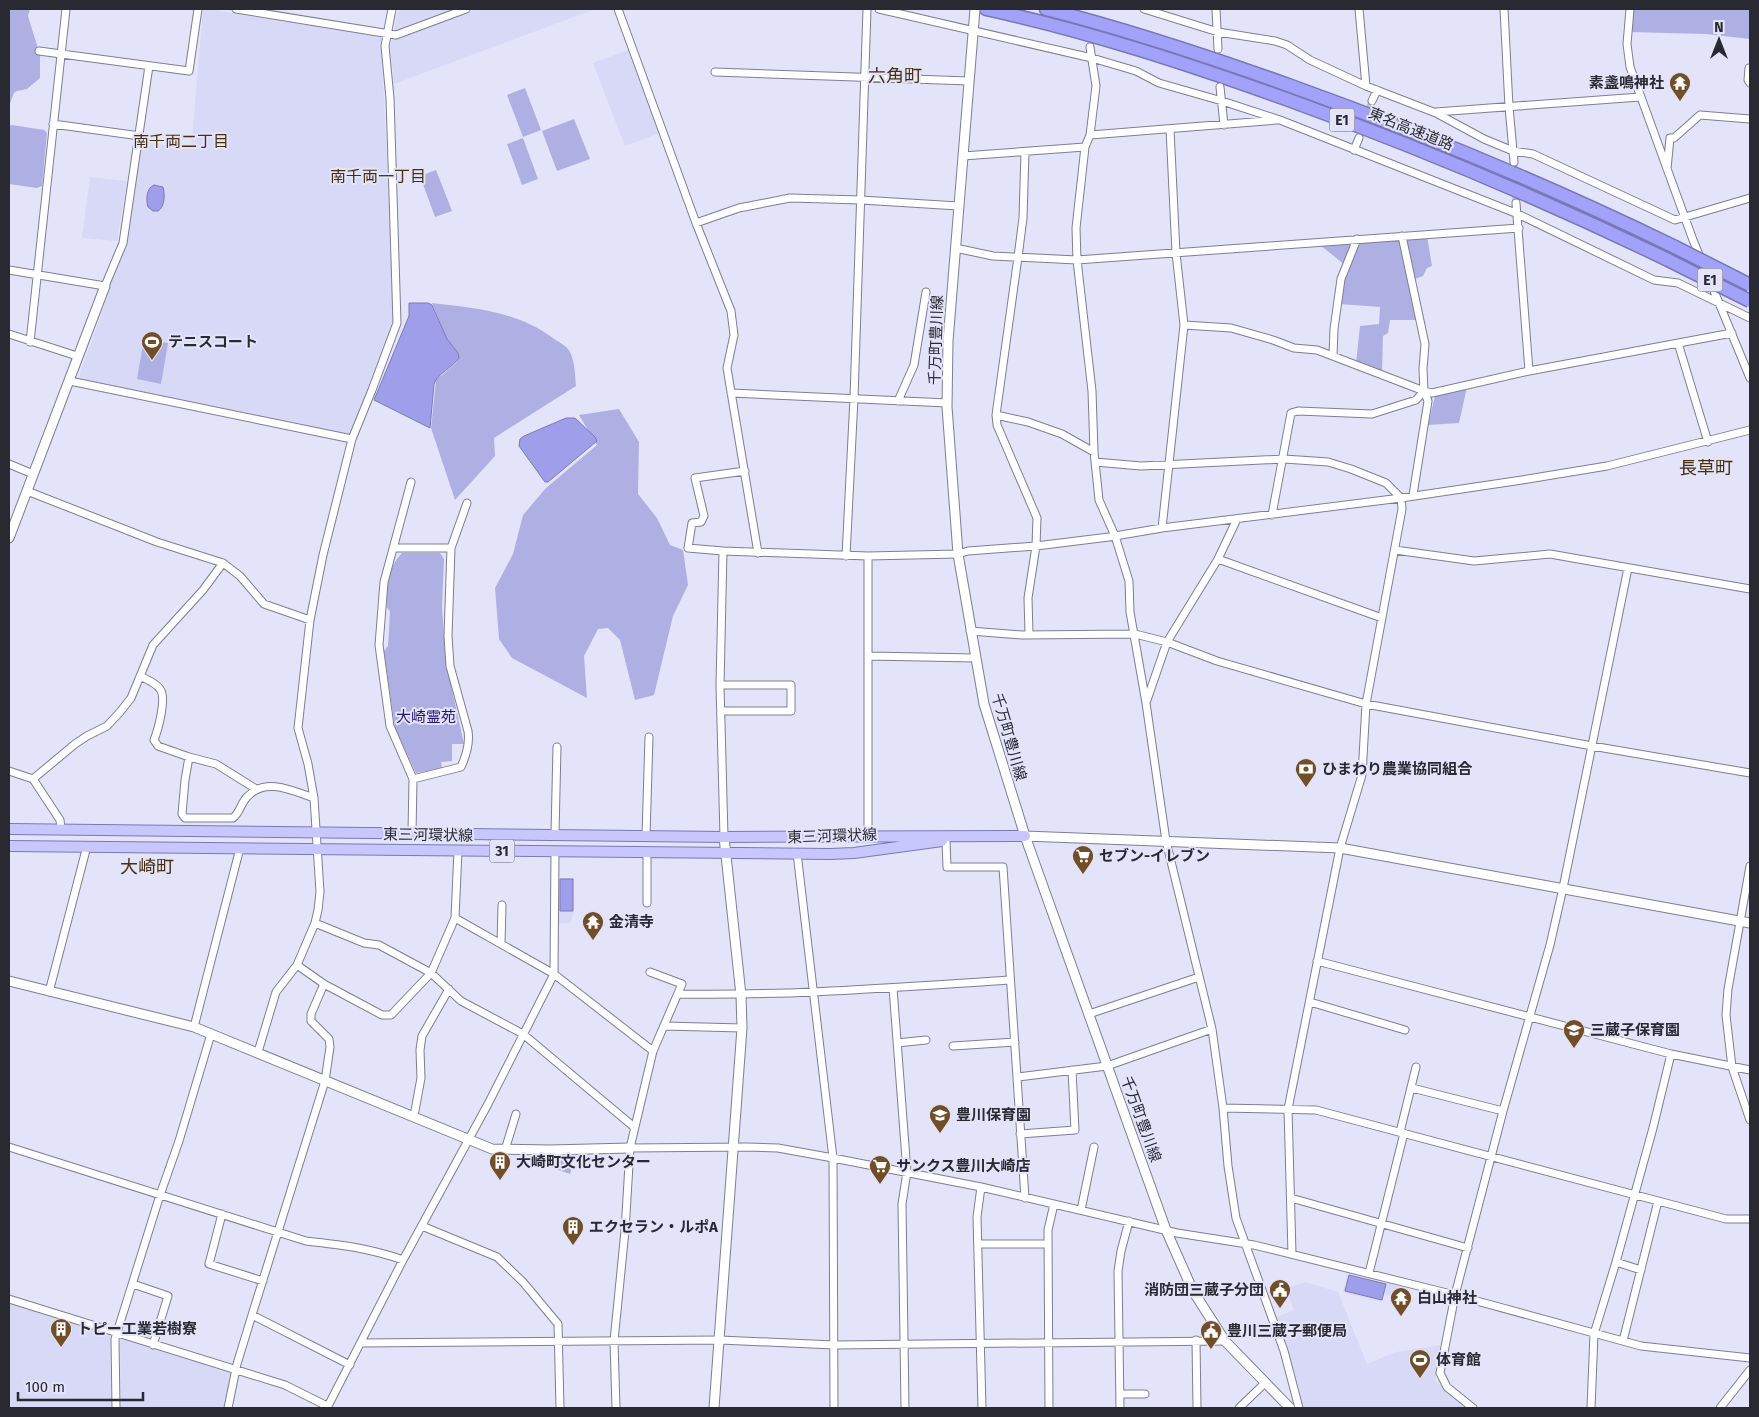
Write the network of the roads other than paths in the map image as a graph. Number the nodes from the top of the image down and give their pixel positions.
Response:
1 (66, 9) edge
2 (198, 9) edge
3 (236, 9) edge
4 (392, 9) edge
5 (466, 9) edge
6 (618, 9) edge
7 (867, 9) edge
8 (879, 9) edge
9 (975, 9) edge
10 (986, 9) edge
11 (1046, 9) edge
12 (1144, 9) edge
13 (1216, 9) edge
14 (1359, 9) edge
15 (1504, 9) edge
16 (1630, 9) edge
17 (973, 32) junction
18 (1218, 32) junction
19 (387, 34) junction
20 (1090, 48) dead end
21 (1218, 49) dead end
22 (39, 51) dead end
23 (61, 54) junction
24 (1092, 58) junction
25 (149, 66) junction
26 (1749, 68) dead end
27 (714, 72) dead end
28 (866, 78) junction
29 (969, 81) junction
30 (1750, 83) edge
31 (1366, 86) junction
32 (1220, 87) dead end
33 (1377, 90) junction
34 (1640, 97) junction
35 (1222, 101) junction
36 (1372, 101) tunnel mouth
37 (1509, 107) junction
38 (1436, 112) junction
39 (1750, 119) edge
40 (1280, 120) junction
41 (53, 124) junction
42 (1224, 125) junction
43 (1170, 129) junction
44 (1090, 135) junction
45 (140, 136) junction
46 (1359, 138) tunnel mouth
47 (1085, 148) junction
48 (1354, 150) junction
49 (1513, 151) junction
50 (1025, 152) junction
51 (963, 156) junction
52 (1514, 162) tunnel mouth
53 (1667, 171) junction
54 (1750, 198) edge
55 (861, 200) junction
56 (1516, 203) tunnel mouth
57 (958, 206) junction
58 (1518, 214) junction
59 (1685, 216) junction
60 (696, 223) junction
61 (1519, 228) junction
62 (1402, 236) junction
63 (1357, 239) junction
64 (955, 248) junction
65 (1176, 253) junction
66 (1018, 257) junction
67 (1077, 260) junction
68 (9, 270) edge
69 (37, 274) junction
70 (1750, 285) edge
71 (104, 286) junction
72 (926, 292) dead end
73 (1718, 302) junction
74 (1750, 302) edge
75 (1750, 318) edge
76 (1184, 325) junction
77 (1732, 333) junction
78 (9, 334) edge
79 (30, 342) junction
80 (1678, 343) junction
81 (77, 356) junction
82 (1333, 356) junction
83 (1530, 371) junction
84 (1750, 378) edge
85 (70, 381) junction
86 (1424, 391) junction
87 (731, 393) junction
88 (854, 398) junction
89 (898, 401) junction
90 (947, 403) junction
91 (996, 415) junction
92 (1750, 430) edge
93 (352, 439) junction
94 (1708, 442) junction
95 (1094, 452) junction
96 (1284, 459) junction
97 (1096, 462) junction
98 (9, 464) edge
99 (1169, 465) junction
100 (745, 471) junction
101 (34, 474) junction
102 (411, 482) dead end
103 (27, 492) junction
104 (1413, 495) junction
105 (1401, 498) junction
106 (467, 503) dead end
107 (1272, 515) junction
108 (1238, 520) junction
109 (1162, 528) junction
110 (1115, 536) junction
111 (9, 538) edge
112 (1036, 546) junction
113 (393, 548) junction
114 (452, 548) junction
115 (1395, 550) junction
116 (723, 551) junction
117 (758, 553) junction
118 (958, 554) junction
119 (846, 556) junction
120 (868, 556) junction
121 (1218, 559) junction
122 (222, 563) junction
123 (1628, 568) junction
124 (1750, 589) edge
125 (1382, 618) junction
126 (310, 620) junction
127 (970, 631) junction
128 (1029, 634) junction
129 (1135, 634) junction
130 (1167, 642) junction
131 (869, 656) junction
132 (975, 658) junction
133 (140, 676) junction
134 (720, 685) junction
135 (1146, 703) junction
136 (1366, 704) junction
137 (721, 711) junction
138 (649, 737) dead end
139 (1592, 746) junction
140 (557, 747) dead end
141 (189, 757) junction
142 (9, 771) edge
143 (1750, 773) edge
144 (33, 779) junction
145 (413, 779) junction
146 (256, 789) junction
147 (314, 798) junction
148 (9, 829) edge
149 (61, 830) junction
150 (316, 832) junction
151 (412, 833) junction
152 (555, 834) junction
153 (646, 836) junction
154 (868, 836) junction
155 (995, 836) junction
156 (1024, 836) junction
157 (724, 837) junction
158 (946, 840) junction
159 (1166, 841) junction
160 (9, 846) edge
161 (87, 846) junction
162 (240, 848) junction
163 (317, 848) junction
164 (1340, 848) junction
165 (458, 850) junction
166 (555, 851) junction
167 (647, 852) junction
168 (725, 853) junction
169 (797, 853) junction
170 (1750, 866) edge
171 (1564, 888) junction
172 (647, 903) dead end
173 (502, 905) dead end
174 (455, 918) junction
175 (1746, 922) edge
176 (315, 923) junction
177 (501, 944) junction
178 (1317, 961) junction
179 (297, 965) junction
180 (650, 972) dead end
181 (431, 974) junction
182 (554, 974) junction
183 (1199, 978) junction
184 (1010, 980) junction
185 (9, 981) edge
186 (324, 984) junction
187 (893, 988) junction
188 (449, 989) junction
189 (49, 992) junction
190 (814, 993) junction
191 (679, 994) junction
192 (741, 995) junction
193 (1310, 1002) junction
194 (1089, 1014) junction
195 (1529, 1017) junction
196 (664, 1026) junction
197 (194, 1027) junction
198 (742, 1028) junction
199 (1212, 1029) junction
200 (1406, 1030) dead end
201 (211, 1034) junction
202 (523, 1034) junction
203 (926, 1040) dead end
204 (1015, 1042) junction
205 (897, 1043) junction
206 (953, 1046) dead end
207 (258, 1052) junction
208 (652, 1052) junction
209 (1671, 1054) junction
210 (1107, 1066) junction
211 (1416, 1067) dead end
212 (1732, 1067) junction
213 (1072, 1070) junction
214 (1750, 1070) edge
215 (1018, 1076) junction
216 (325, 1081) junction
217 (1412, 1088) junction
218 (1223, 1108) junction
219 (1288, 1109) junction
220 (1503, 1111) junction
221 (516, 1114) dead end
222 (414, 1116) junction
223 (1750, 1120) edge
224 (634, 1127) junction
225 (1402, 1132) junction
226 (1020, 1134) junction
227 (468, 1140) junction
228 (735, 1146) junction
229 (9, 1147) edge
230 (1094, 1147) dead end
231 (630, 1148) junction
232 (505, 1150) junction
233 (1492, 1156) junction
234 (833, 1158) junction
235 (907, 1172) junction
236 (981, 1187) junction
237 (160, 1195) junction
238 (1634, 1195) junction
239 (1025, 1198) junction
240 (1291, 1198) junction
241 (1658, 1201) junction
242 (1054, 1204) junction
243 (1081, 1210) junction
244 (222, 1214) junction
245 (1750, 1219) edge
246 (1130, 1221) junction
247 (1382, 1224) junction
248 (422, 1226) junction
249 (1166, 1230) junction
250 (279, 1233) junction
251 (1244, 1243) junction
252 (978, 1244) junction
253 (1048, 1244) junction
254 (1468, 1248) junction
255 (1292, 1254) junction
256 (403, 1260) junction
257 (1616, 1262) junction
258 (1641, 1270) junction
259 (1369, 1273) junction
260 (263, 1281) junction
261 (133, 1284) junction
262 (1455, 1295) junction
263 (9, 1299) edge
264 (252, 1314) junction
265 (118, 1334) junction
266 (1594, 1334) junction
267 (720, 1340) junction
268 (1196, 1340) junction
269 (614, 1341) junction
270 (1225, 1341) junction
271 (1623, 1341) junction
272 (558, 1342) junction
273 (1119, 1342) junction
274 (362, 1343) junction
275 (1048, 1343) junction
276 (903, 1344) junction
277 (981, 1344) junction
278 (154, 1345) junction
279 (834, 1345) junction
280 (1750, 1358) edge
281 (350, 1365) junction
282 (236, 1370) junction
283 (1750, 1370) edge
284 (1265, 1383) junction
285 (1120, 1394) junction
286 (1145, 1394) dead end
287 (327, 1407) edge
288 (116, 1408) edge
289 (228, 1408) edge
290 (560, 1408) edge
291 (616, 1408) edge
292 (714, 1408) edge
293 (834, 1408) edge
294 (905, 1408) edge
295 (982, 1408) edge
296 (1050, 1408) edge
297 (1120, 1408) edge
298 (1196, 1408) edge
299 (1239, 1408) edge
300 (1290, 1408) edge
301 (1299, 1408) edge
302 (1473, 1408) edge
303 (1591, 1408) edge
304 (1720, 1408) edge

1 - 23 street
2 - 25 street
3 - 19 street
4 - 19 street
5 - 19 street
6 - 60 street
7 - 28 street
8 - 17 street
9 - 17 street, 千万町豊川線
10 - 74 highway, 東名高速道路 / E1, bridge
11 - 70 highway, 東名高速道路 / E1, bridge
12 - 18 street
13 - 18 street
14 - 31 street
15 - 37 street
16 - 34 street
17 - 24 street
17 - 29 street, 千万町豊川線
18 - 21 street
18 - 31 street
19 - 93 street
20 - 24 street
22 - 23 street
23 - 25 street
23 - 41 street
24 - 35 street
24 - 44 street
25 - 45 street
26 - 30 street
27 - 28 street
28 - 29 street
28 - 55 street
29 - 51 street, 千万町豊川線
31 - 33 street
32 - 35 street
33 - 36 street
33 - 38 street
34 - 37 street
34 - 53 street
35 - 40 street
35 - 42 street
37 - 38 street
37 - 49 street
38 - 49 street
39 - 53 street
40 - 42 street
40 - 48 street
41 - 45 street
41 - 69 street
42 - 43 street
43 - 44 street
43 - 65 street
44 - 47 street
45 - 71 street
46 - 48 street
47 - 50 street
47 - 67 street
48 - 58 street
49 - 52 street
49 - 59 street
50 - 51 street
50 - 66 street
51 - 57 street, 千万町豊川線
53 - 59 street
54 - 59 street
55 - 57 street
55 - 60 street
55 - 88 street
56 - 58 street
57 - 64 street, 千万町豊川線
58 - 61 street
58 - 73 street
59 - 73 street
60 - 87 street
61 - 62 street
61 - 83 street
62 - 63 street
62 - 86 street
63 - 65 street
63 - 82 street
64 - 66 street
64 - 90 street, 千万町豊川線
65 - 67 street
65 - 76 street
66 - 67 street
66 - 91 street
67 - 95 street
68 - 69 street
69 - 71 street
69 - 79 street
71 - 81 street
72 - 89 street
73 - 75 street
73 - 77 street
76 - 82 street
76 - 99 street
77 - 80 street
77 - 84 street
78 - 79 street
79 - 81 street
80 - 83 street
80 - 94 street
81 - 85 street
82 - 86 street
83 - 86 street
85 - 93 street
85 - 101 street
86 - 96 street
86 - 104 street
87 - 88 street
87 - 100 street
88 - 89 street
88 - 119 street
89 - 90 street
90 - 118 street, 千万町豊川線
91 - 95 street
91 - 112 street
92 - 94 street
93 - 126 street
94 - 104 street
95 - 97 street
96 - 99 street
96 - 105 street
96 - 107 street
97 - 99 street
97 - 110 street
98 - 101 street
99 - 109 street
100 - 116 street
100 - 117 street
101 - 103 street
102 - 113 street
103 - 111 street
103 - 122 street
104 - 105 street
105 - 107 street
105 - 115 street
106 - 114 street
107 - 108 street
108 - 109 street
108 - 121 street
109 - 110 street
110 - 112 street
110 - 129 street
112 - 118 street
112 - 128 street
113 - 114 street
113 - 145 street
114 - 145 street
115 - 123 street
115 - 125 street
116 - 117 street
116 - 134 street
117 - 119 street
118 - 120 street
118 - 127 street, 千万町豊川線
119 - 120 street
120 - 131 street
121 - 125 street
121 - 130 street
122 - 126 street
122 - 133 street
123 - 124 street
123 - 139 street
125 - 136 street
126 - 147 street
127 - 128 street
127 - 132 street, 千万町豊川線
128 - 129 street
129 - 130 street
129 - 135 street
130 - 135 street
130 - 136 street
131 - 132 street
131 - 154 street
132 - 156 street, 千万町豊川線
133 - 141 street
133 - 144 street
134 - 137 street
134 - 137 street
135 - 159 street
136 - 139 street
136 - 164 street
137 - 157 street
138 - 153 street
139 - 143 street
139 - 171 street
140 - 152 street
141 - 146 street
141 - 146 street
142 - 144 street
144 - 149 street
145 - 151 street
146 - 147 street
147 - 150 street
148 - 149 main road, 東三河環状線 / 31
149 - 150 main road, 東三河環状線 / 31
150 - 151 main road, 東三河環状線 / 31
150 - 163 street
151 - 152 main road, 東三河環状線 / 31
152 - 153 main road, 東三河環状線 / 31
153 - 157 main road, 東三河環状線 / 31
154 - 155 main road, 東三河環状線 / 31
154 - 157 main road, 東三河環状線 / 31
155 - 156 main road, 東三河環状線 / 31
155 - 158 main road, 東三河環状線 / 31
156 - 159 street
156 - 194 street, 千万町豊川線
157 - 168 street
158 - 169 main road, 東三河環状線 / 31
158 - 184 street
159 - 164 street
159 - 183 street
160 - 161 main road, 東三河環状線 / 31
161 - 162 main road, 東三河環状線 / 31
161 - 189 street
162 - 163 main road, 東三河環状線 / 31
162 - 197 street
163 - 165 main road, 東三河環状線 / 31
163 - 176 street
164 - 171 street
164 - 178 street
165 - 166 main road, 東三河環状線 / 31
165 - 174 street
166 - 167 main road, 東三河環状線 / 31
166 - 182 street
167 - 168 main road, 東三河環状線 / 31
167 - 172 street
168 - 169 main road, 東三河環状線 / 31
168 - 192 street
169 - 190 street
170 - 175 street
171 - 175 street
171 - 195 street
173 - 177 street
174 - 177 street
174 - 181 street
175 - 212 street
176 - 179 street
176 - 181 street
177 - 182 street
178 - 193 street
178 - 195 street
179 - 186 street
179 - 207 street
180 - 191 street
181 - 186 street
181 - 188 street
182 - 202 street
182 - 208 street
183 - 194 street
183 - 199 street
184 - 187 street
184 - 204 street
185 - 189 street
186 - 216 street
187 - 190 street
187 - 205 street
188 - 202 street
188 - 222 street
189 - 197 street
190 - 192 street
190 - 234 street
191 - 192 street
191 - 196 street
192 - 198 street
193 - 200 street
193 - 219 street
194 - 210 street, 千万町豊川線
195 - 209 street
195 - 220 street
196 - 198 street
196 - 208 street
197 - 201 street
198 - 228 street
199 - 210 street
199 - 218 street
201 - 207 street
201 - 237 street
202 - 224 street
202 - 227 street
203 - 205 street
204 - 206 street
204 - 215 street
205 - 235 street
207 - 216 street
208 - 224 street
209 - 212 street
209 - 238 street
210 - 213 street
210 - 249 street, 千万町豊川線
211 - 217 street
212 - 214 street
212 - 223 street
213 - 215 street
213 - 226 street
215 - 226 street
216 - 222 street
216 - 250 street
217 - 220 street
217 - 225 street
218 - 219 street
218 - 251 street
219 - 225 street
219 - 240 street
220 - 233 street
221 - 232 street
222 - 227 street
224 - 231 street
225 - 233 street
225 - 247 street
226 - 239 street
227 - 232 street
227 - 248 street
228 - 231 street
228 - 234 street
228 - 267 street
229 - 237 street
230 - 243 street
231 - 232 street
231 - 269 street
233 - 238 street
233 - 254 street
234 - 235 street
234 - 279 street
235 - 236 street
235 - 276 street
236 - 239 street
236 - 252 street
237 - 244 street
237 - 261 street
238 - 241 street
238 - 257 street
239 - 242 street
240 - 247 street
240 - 255 street
241 - 245 street
241 - 258 street
242 - 243 street
242 - 253 street
243 - 246 street
244 - 250 street
244 - 260 street
246 - 249 street
246 - 273 street
247 - 254 street
247 - 259 street
248 - 256 street
248 - 272 street
249 - 251 street
249 - 270 street, 千万町豊川線
250 - 256 street
250 - 260 street
251 - 255 street
251 - 301 street
252 - 253 street
252 - 277 street
253 - 275 street
254 - 262 street
255 - 259 street
256 - 274 street
257 - 258 street
257 - 266 street
258 - 271 street
259 - 262 street
260 - 264 street
261 - 265 street
261 - 278 street
262 - 266 street
262 - 302 street
263 - 265 street
264 - 281 street
264 - 282 street
265 - 278 street
265 - 288 street
266 - 271 street
266 - 303 street
267 - 269 street
267 - 279 street
267 - 292 street
268 - 270 street
268 - 273 street
268 - 298 street
269 - 272 street
269 - 291 street
270 - 284 street, 千万町豊川線
271 - 280 street
272 - 274 street
272 - 290 street
273 - 275 street
273 - 285 street
274 - 281 street
275 - 277 street
275 - 296 street
276 - 277 street
276 - 279 street
276 - 294 street
277 - 295 street
278 - 282 street
279 - 293 street
281 - 287 street
282 - 287 street
282 - 289 street
283 - 304 street
284 - 299 street
284 - 300 street, 千万町豊川線
285 - 286 street
285 - 297 street

